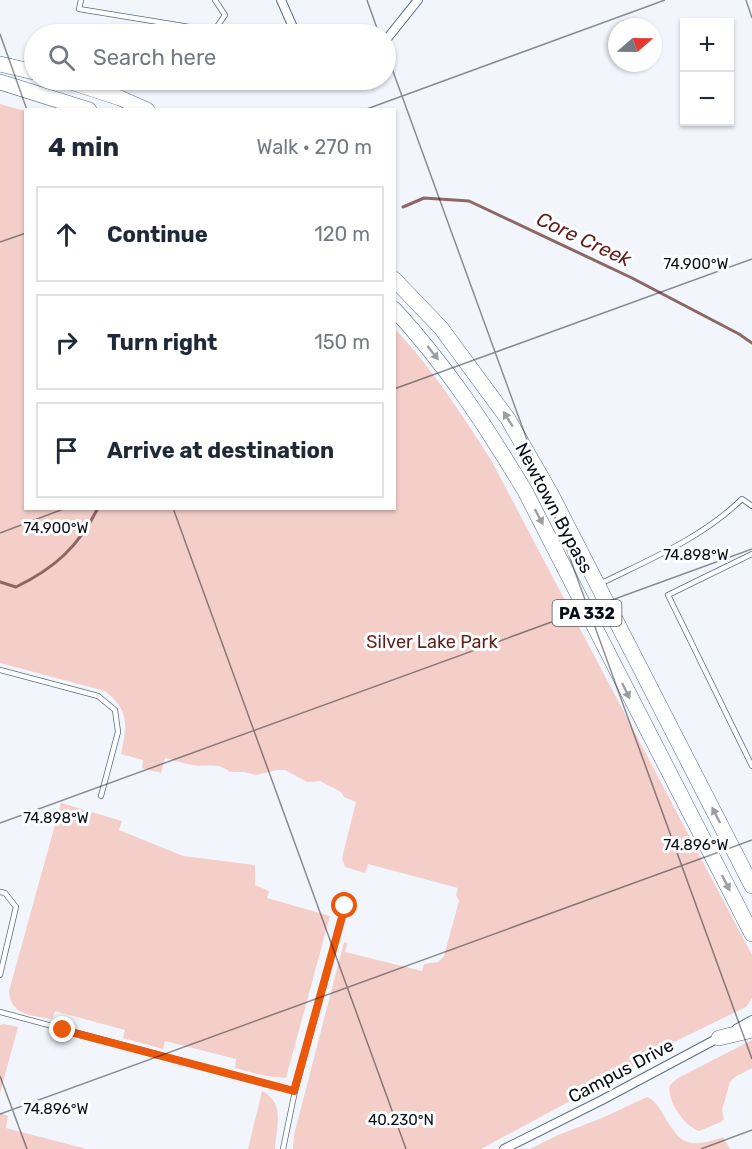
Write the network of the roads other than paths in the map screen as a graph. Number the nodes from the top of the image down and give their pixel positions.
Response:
1 (81, 0) edge
2 (215, 0) edge
3 (281, 0) edge
4 (418, 0) edge
5 (171, 24) edge
6 (219, 24) edge
7 (292, 24) edge
8 (396, 28) edge
9 (0, 64) edge
10 (24, 70) edge
11 (0, 82) edge
12 (24, 90) edge
13 (25, 90) edge
14 (96, 90) edge
15 (83, 108) edge
16 (142, 108) edge
17 (396, 281) edge
18 (396, 311) edge
19 (752, 506) edge
20 (752, 554) edge
21 (598, 585) junction
22 (0, 670) edge
23 (752, 766) edge
24 (101, 796) dead end
25 (752, 886) edge
26 (0, 892) edge
27 (345, 906) dead end
28 (752, 934) edge
29 (0, 975) edge
30 (0, 1012) edge
31 (752, 1020) edge
32 (752, 1030) edge
33 (719, 1038) junction
34 (294, 1091) junction
35 (284, 1149) edge
36 (504, 1149) edge

1 - 5 lane
2 - 6 lane
3 - 7 street
4 - 8 street
9 - 10 highway
11 - 12 highway
13 - 15 highway
14 - 16 highway
21 -> 17 highway, Newtown Bypass / PA 332
18 -> 28 highway, Newtown Bypass / PA 332
19 - 21 lane
20 - 23 lane
25 -> 21 highway, Newtown Bypass / PA 332
22 - 24 lane
26 - 29 lane
27 - 34 lane
30 - 34 lane
31 - 33 street, Campus Drive
32 - 33 highway
33 - 36 street, Campus Drive
34 - 35 lane

